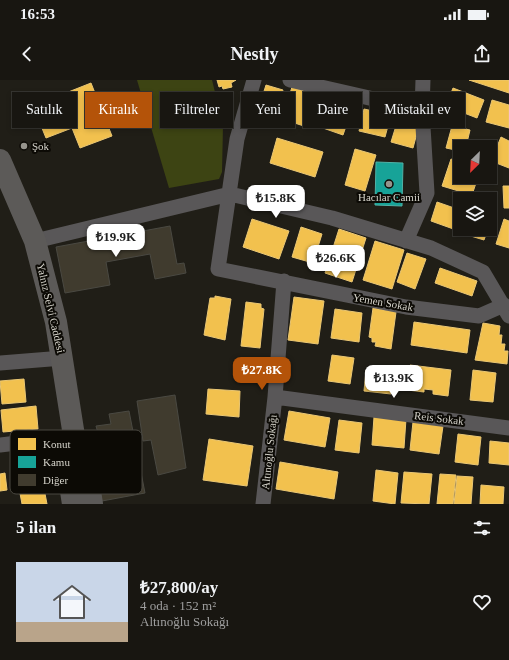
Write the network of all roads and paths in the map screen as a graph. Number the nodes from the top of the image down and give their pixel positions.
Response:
1 (254, 80) edge
2 (290, 80) edge
3 (423, 80) edge
4 (423, 92) edge
5 (370, 98) edge
6 (423, 128) edge
7 (0, 160) edge
8 (230, 194) junction
9 (35, 241) junction
10 (406, 241) junction
11 (284, 281) junction
12 (507, 306) edge
13 (63, 358) junction
14 (0, 363) edge
15 (275, 397) junction
16 (509, 428) edge
17 (73, 430) edge
18 (10, 444) edge
19 (0, 445) edge
20 (71, 494) edge
21 (90, 494) edge
22 (73, 504) edge
23 (92, 504) edge
24 (263, 504) edge

1 - 8 street
2 - 5 street
3 - 4 street
6 - 10 street
7 - 9 street, Yalnız Selvi Caddesi
8 - 9 street
8 - 10 street
8 - 11 street, Yemen Sokak
9 - 13 street, Yalnız Selvi Caddesi
10 - 12 street
11 - 12 street, Yemen Sokak
11 - 15 street, Altınoğlu Sokağı
13 - 14 street
13 - 17 street, Yalnız Selvi Caddesi
15 - 16 street, Reis Sokak
15 - 24 street, Altınoğlu Sokağı
18 - 19 street
20 - 22 street, Yalnız Selvi Caddesi
21 - 23 street, Yalnız Selvi Caddesi

